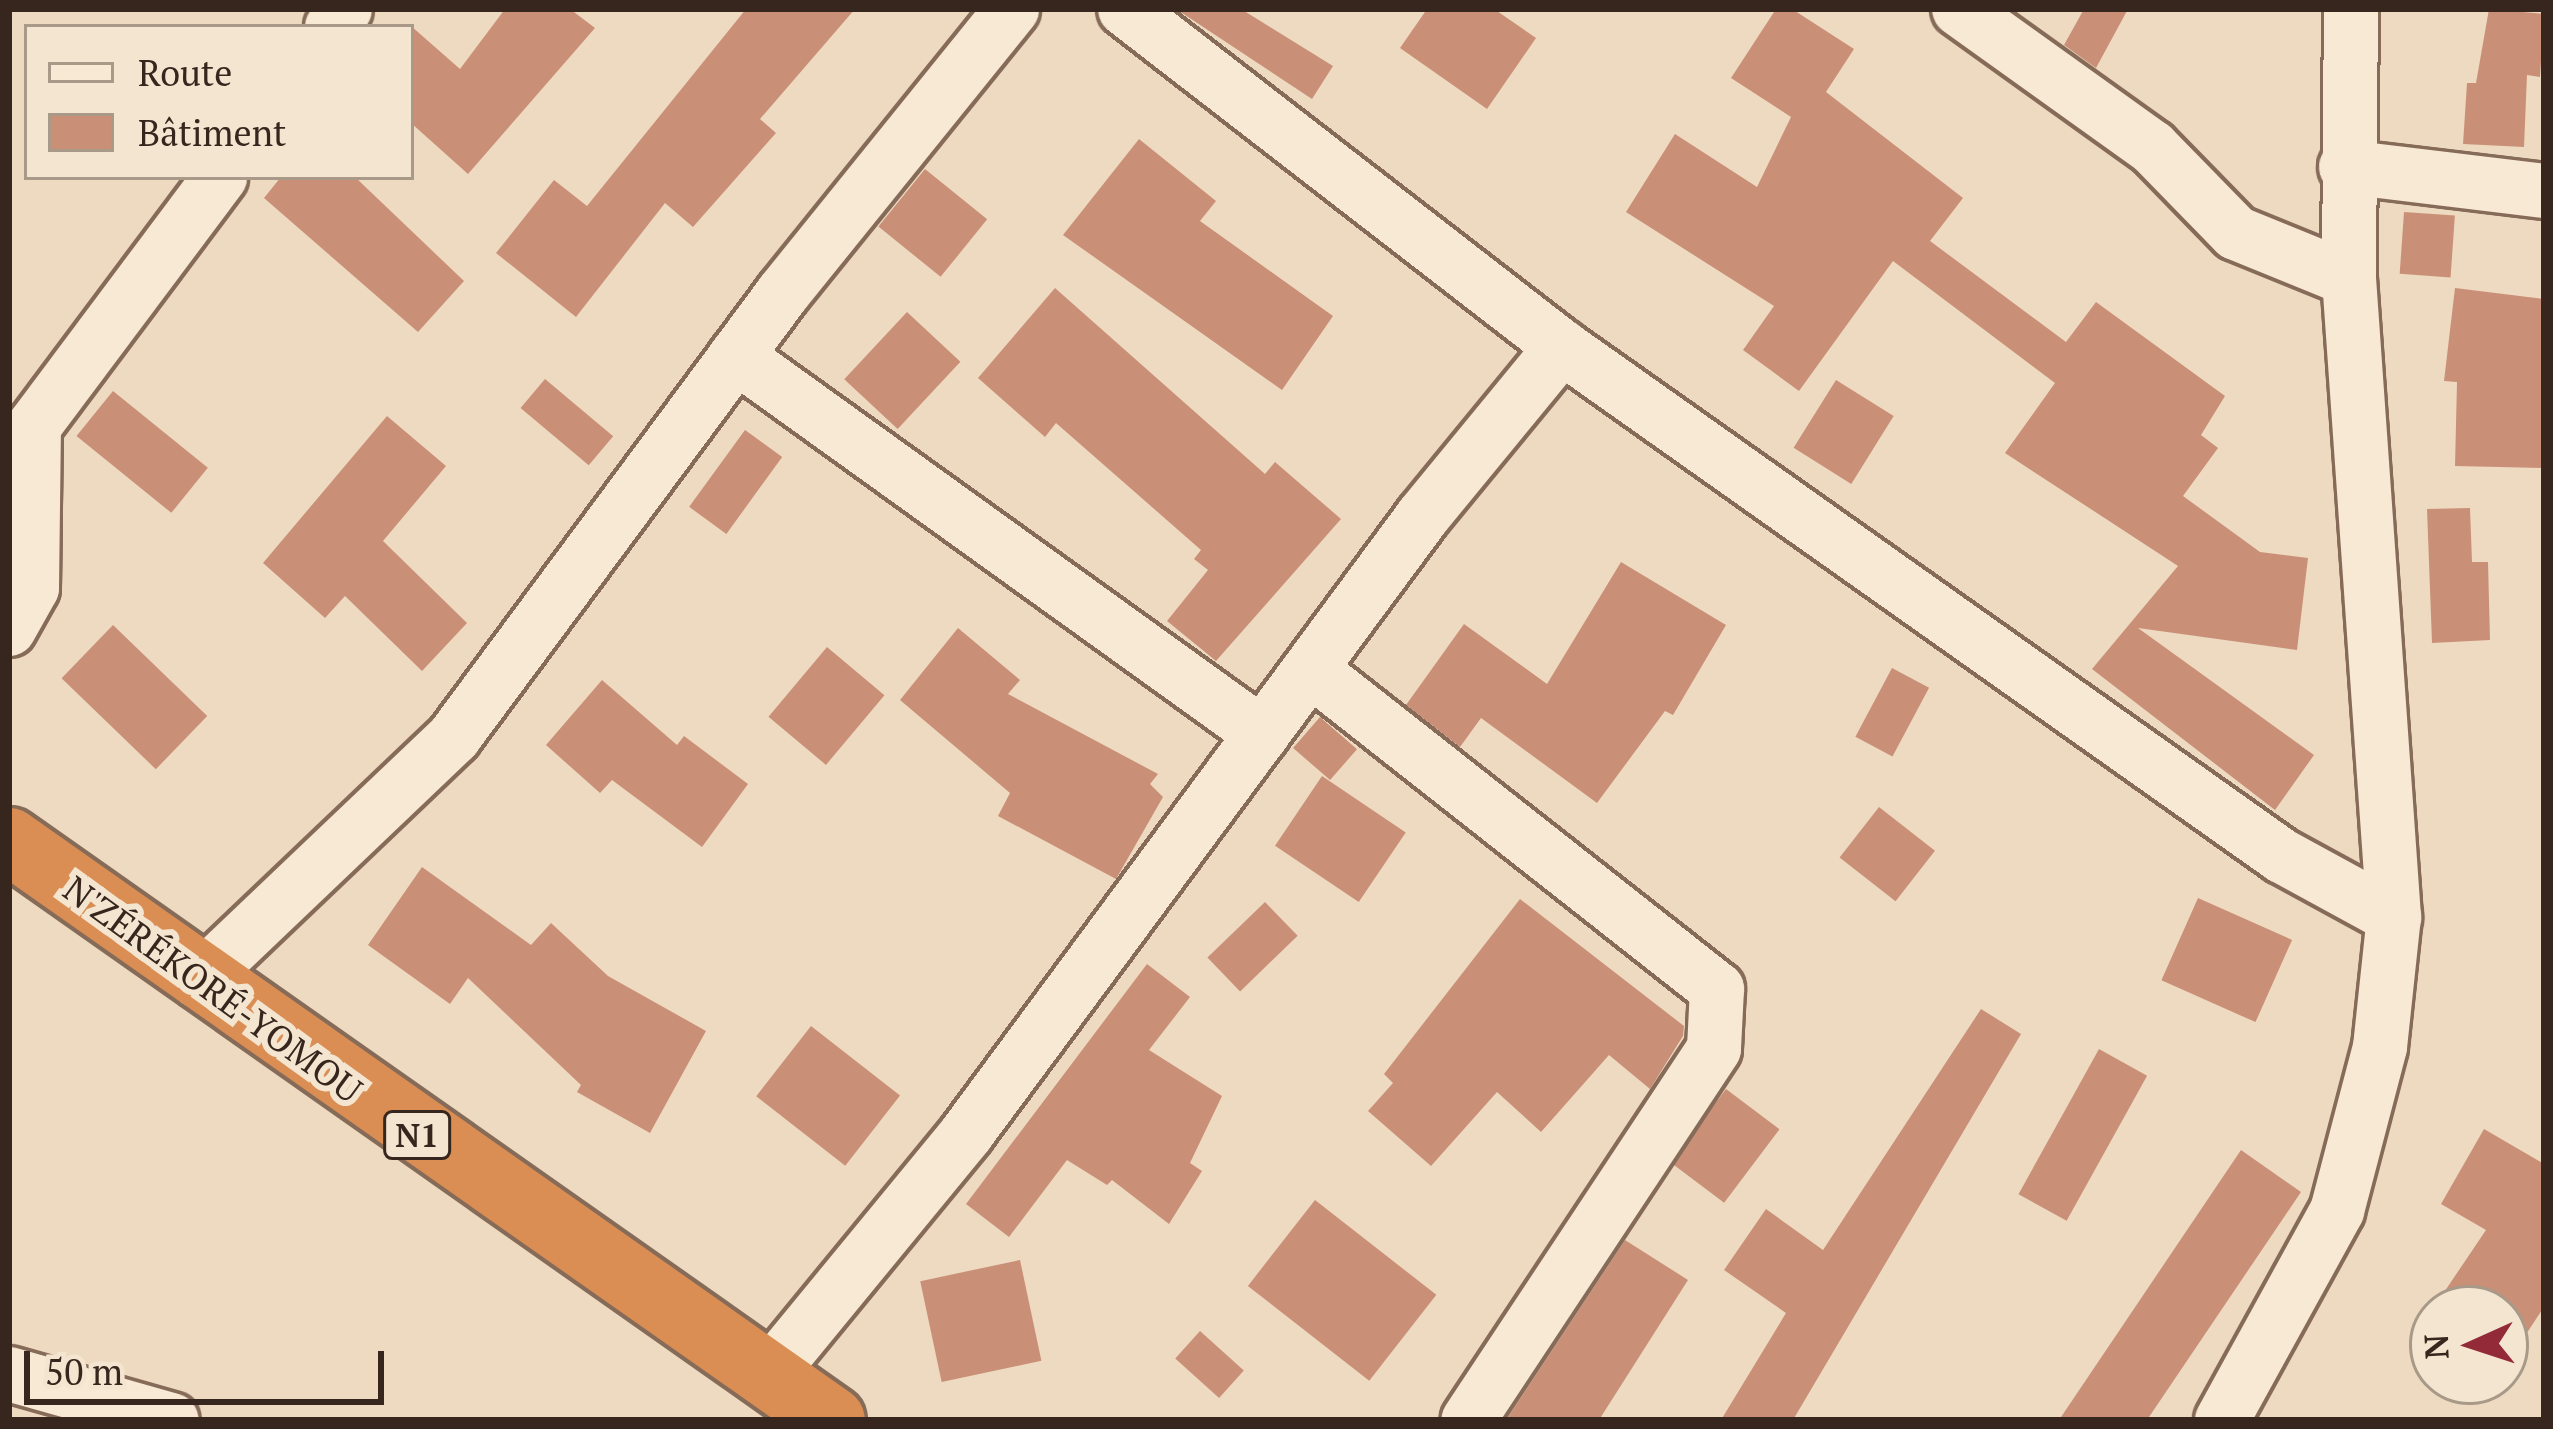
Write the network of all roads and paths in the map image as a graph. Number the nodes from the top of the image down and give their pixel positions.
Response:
1 (1012, 9) edge
2 (1125, 9) edge
3 (1959, 9) edge
4 (2351, 9) edge
5 (2346, 167) junction
6 (218, 180) edge
7 (2544, 191) edge
8 (2349, 279) junction
9 (1562, 346) junction
10 (736, 356) junction
11 (9, 629) edge
12 (1310, 669) junction
13 (1262, 734) junction
14 (9, 841) edge
15 (2394, 917) junction
16 (197, 981) junction
17 (9, 1374) edge
18 (766, 1378) junction
19 (172, 1420) edge
20 (832, 1420) edge
21 (1468, 1420) edge
22 (2222, 1420) edge

1 - 10 street
2 - 9 street
3 - 8 street
4 - 5 street
5 - 7 street
5 - 8 street
6 - 11 street
8 - 15 street
9 - 12 street
9 - 15 street
10 - 13 street
10 - 16 street
12 - 13 street
12 - 21 street
13 - 18 street
14 - 16 highway, N'ZÉRÉKORÉ-YOMOU / N1
15 - 22 street
16 - 18 highway, N'ZÉRÉKORÉ-YOMOU / N1
17 - 19 street
18 - 20 highway, N'ZÉRÉKORÉ-YOMOU / N1

